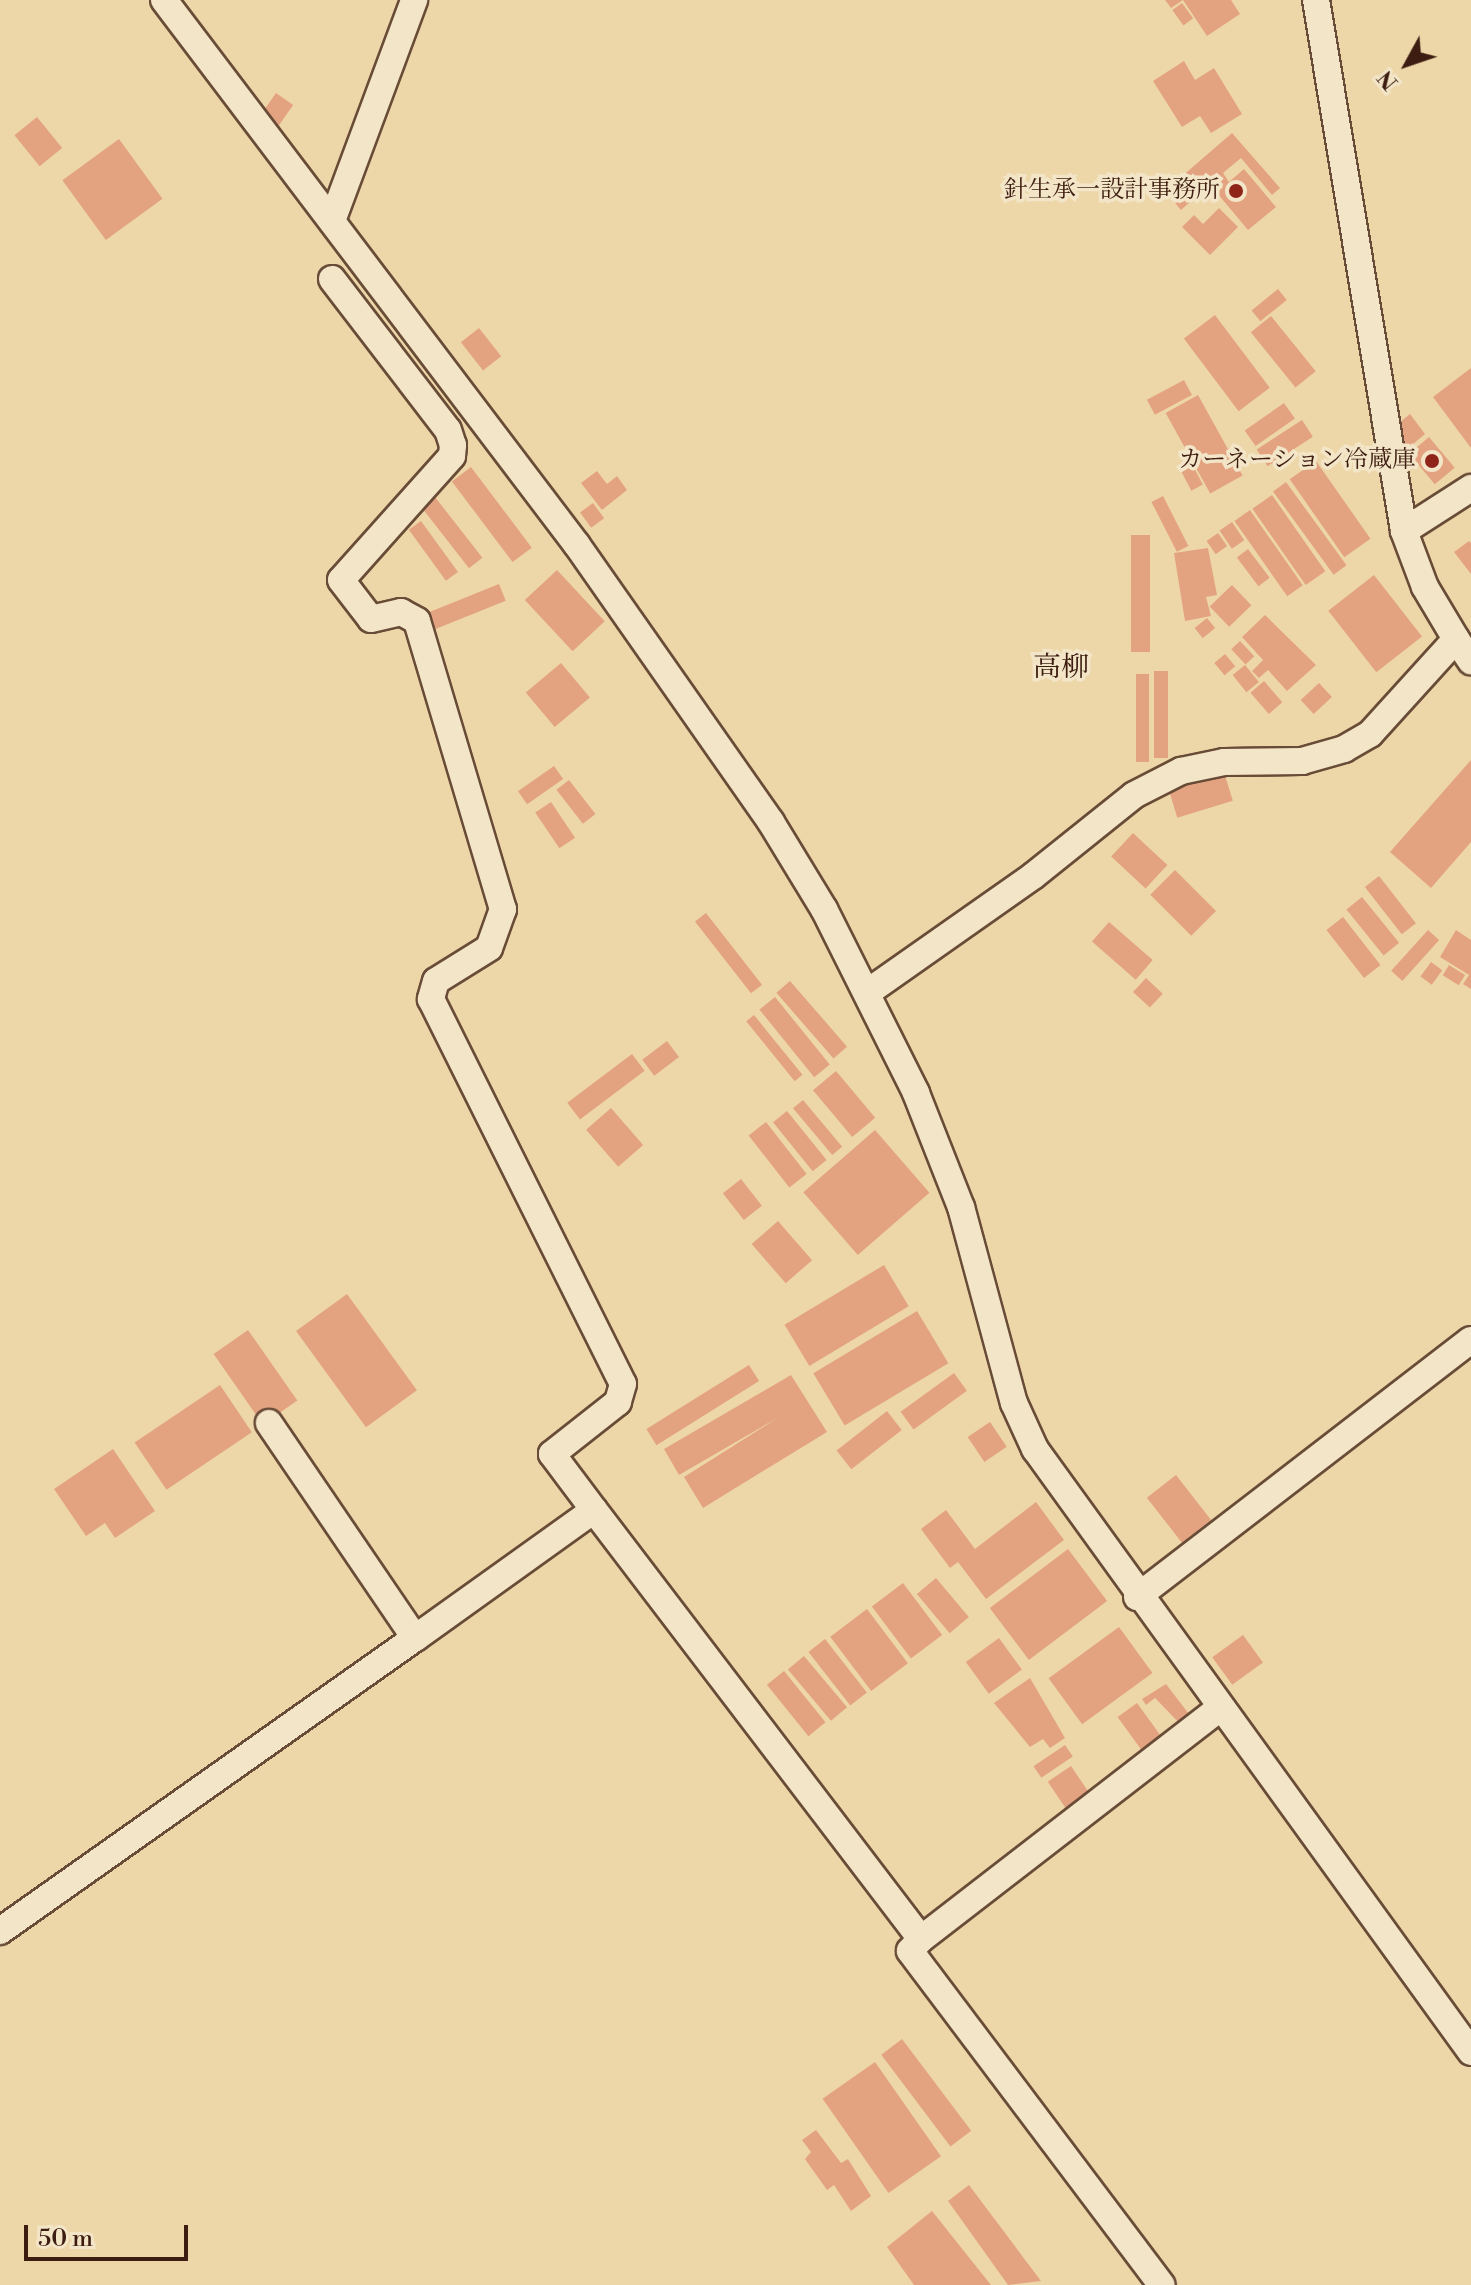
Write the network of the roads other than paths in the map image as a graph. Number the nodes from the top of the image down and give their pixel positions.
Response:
1 (164, 0) edge
2 (414, 0) edge
3 (1316, 0) edge
4 (332, 221) junction
5 (332, 279) dead end
6 (1471, 488) edge
7 (1404, 531) junction
8 (1456, 639) junction
9 (1471, 661) edge
10 (868, 992) junction
11 (1471, 1340) edge
12 (269, 1423) dead end
13 (594, 1510) junction
14 (1137, 1597) junction
15 (415, 1638) junction
16 (1219, 1709) junction
17 (0, 1931) edge
18 (921, 1939) junction
19 (1471, 2052) edge
20 (1162, 2285) edge

1 - 4 street
2 - 4 street
3 - 7 street
4 - 10 street
5 - 13 street
6 - 7 street
7 - 8 street
8 - 9 street
8 - 10 street
10 - 14 street
11 - 14 street
12 - 15 street
13 - 15 street
13 - 18 street
14 - 16 street
15 - 17 street
16 - 18 street
16 - 19 street
18 - 20 street

